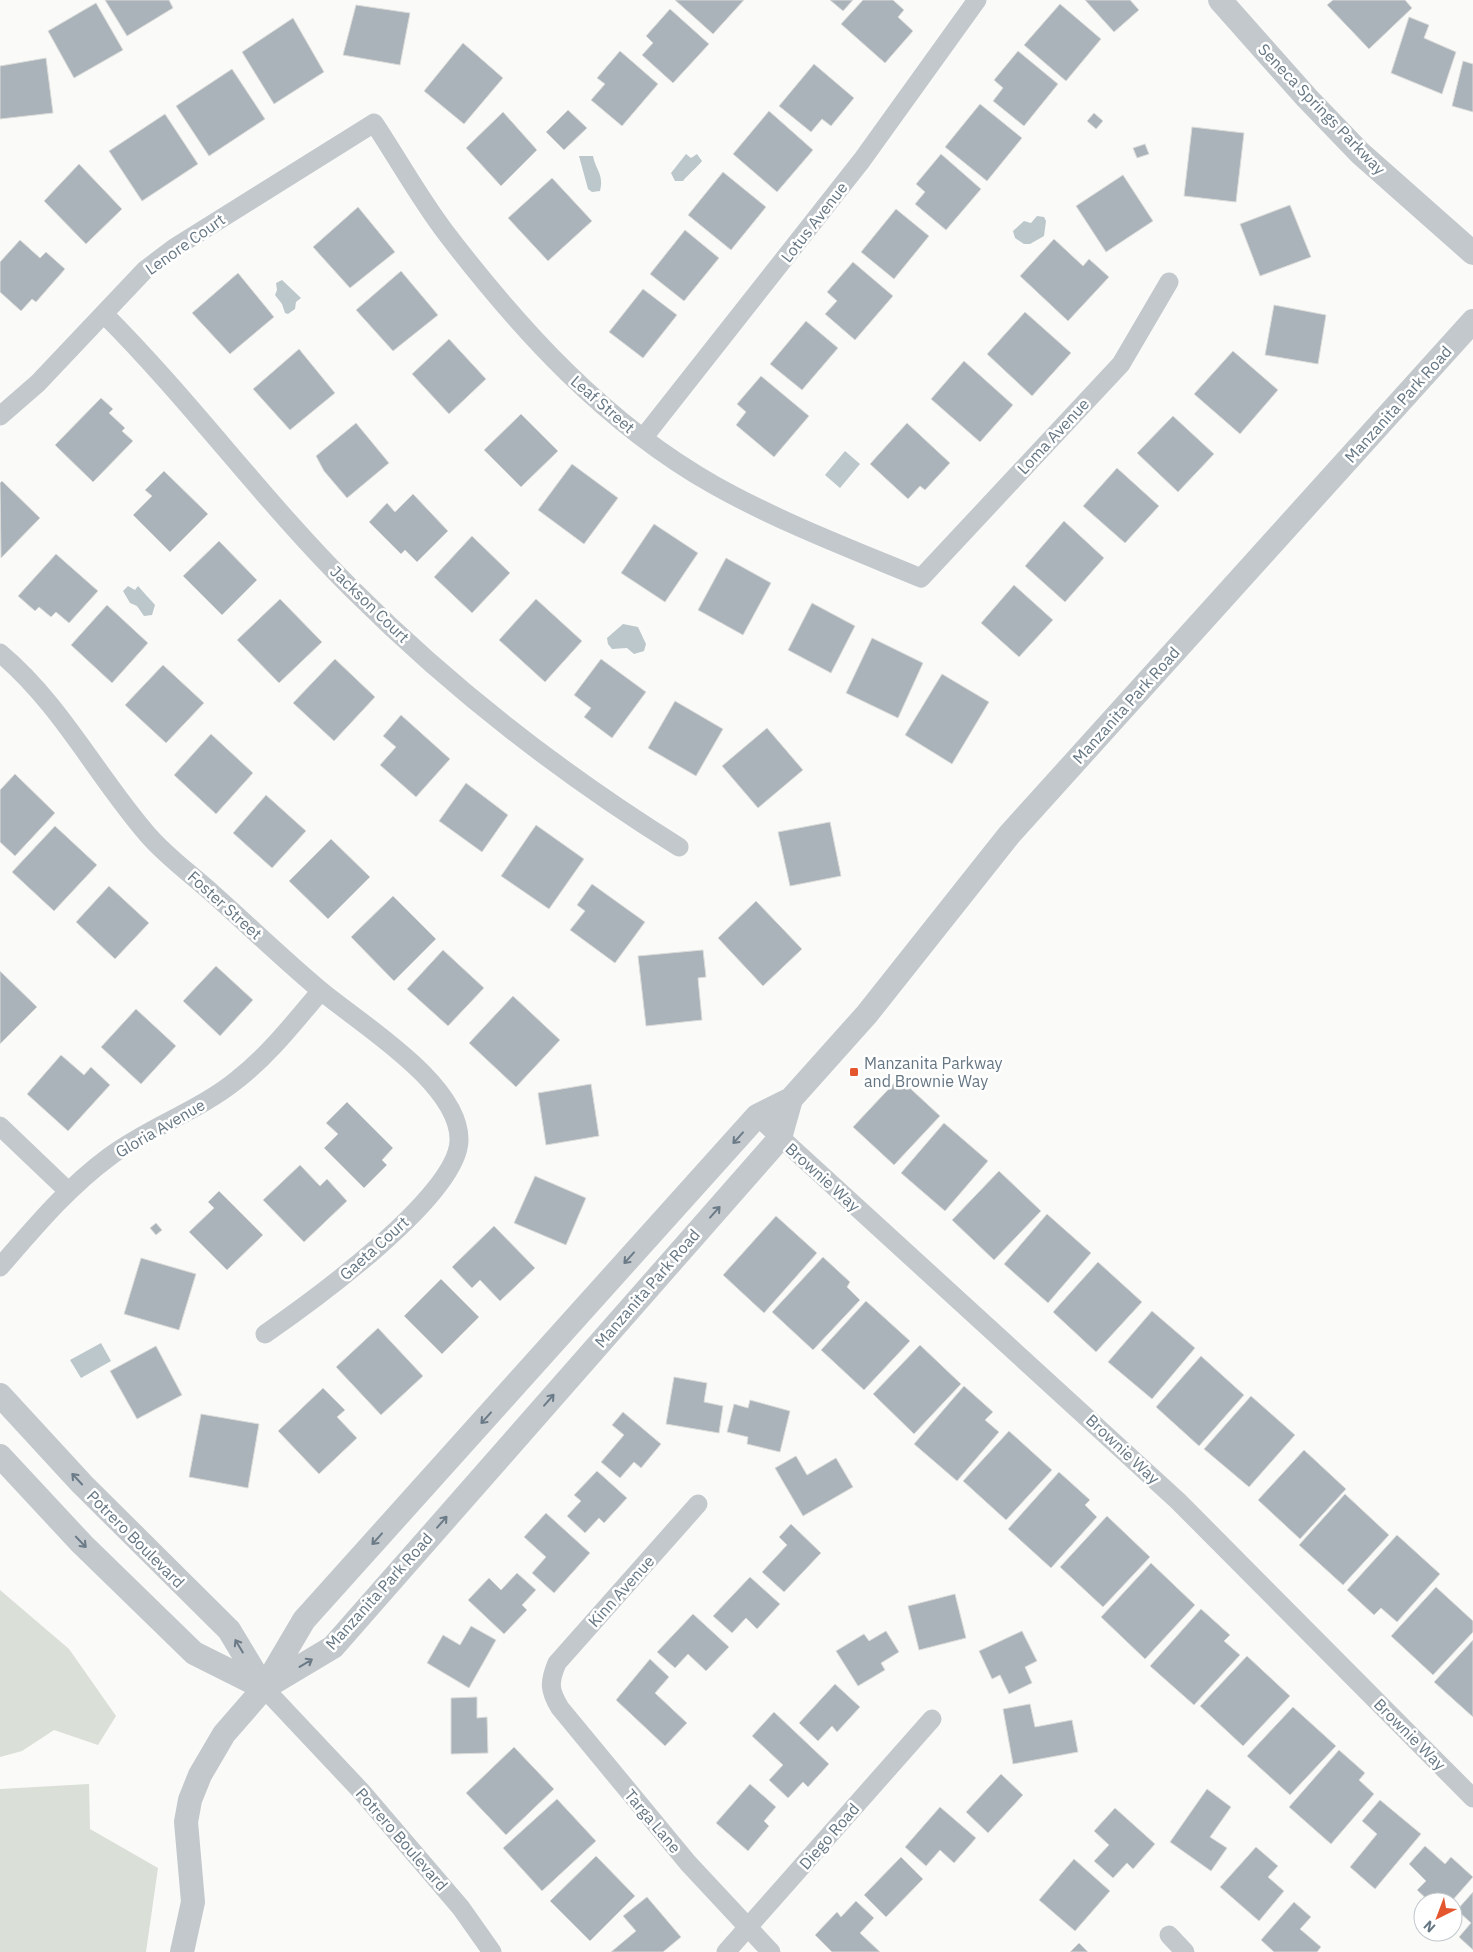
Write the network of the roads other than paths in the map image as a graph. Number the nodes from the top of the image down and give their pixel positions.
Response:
1 (975, 0) edge
2 (1220, 0) edge
3 (374, 123) joint
4 (1473, 253) edge
5 (1169, 282) dead end
6 (104, 314) junction
7 (1473, 321) edge
8 (0, 416) edge
9 (643, 438) junction
10 (921, 578) joint
11 (0, 653) edge
12 (679, 847) dead end
13 (321, 991) junction
14 (791, 1099) junction
15 (757, 1116) junction
16 (0, 1126) edge
17 (780, 1138) junction
18 (459, 1141) joint
19 (68, 1191) junction
20 (0, 1267) edge
21 (265, 1334) dead end
22 (0, 1395) edge
23 (0, 1456) edge
24 (698, 1504) dead end
25 (551, 1681) joint
26 (264, 1688) junction
27 (932, 1719) dead end
28 (1473, 1798) edge
29 (748, 1927) junction
30 (1169, 1935) dead end
31 (182, 1952) edge
32 (492, 1952) edge
33 (726, 1952) edge
34 (771, 1952) edge
35 (1185, 1952) edge

1 - 9 street, Lotus Avenue
2 - 4 street, Seneca Springs Parkway
3 - 6 street, Lenore Court
3 - 9 street, Leaf Street
5 - 10 street, Loma Avenue
6 - 8 street, Lenore Court
6 - 12 street, Jackson Court
7 - 14 street, Manzanita Park Road
9 - 10 street, Leaf Street
11 - 13 street, Foster Street
13 - 18 street, Foster Street
13 - 19 street, Gloria Avenue
14 - 15 street, Manzanita Park Road
14 - 17 street, Manzanita Park Road
15 - 17 street, Brownie Way
15 -> 26 street, Manzanita Park Road
16 - 19 street
26 -> 17 street, Manzanita Park Road
17 - 28 street, Brownie Way
18 - 21 street, Gaeta Court
19 - 20 street, Gloria Avenue
26 -> 22 street, Potrero Boulevard
23 -> 26 street, Potrero Boulevard
24 - 25 street, Kinn Avenue
25 - 29 street, Targa Lane
26 - 31 street
26 - 32 street, Potrero Boulevard
27 - 29 street, Diego Road
29 - 33 street, Diego Road
29 - 34 street, Targa Lane
30 - 35 street

